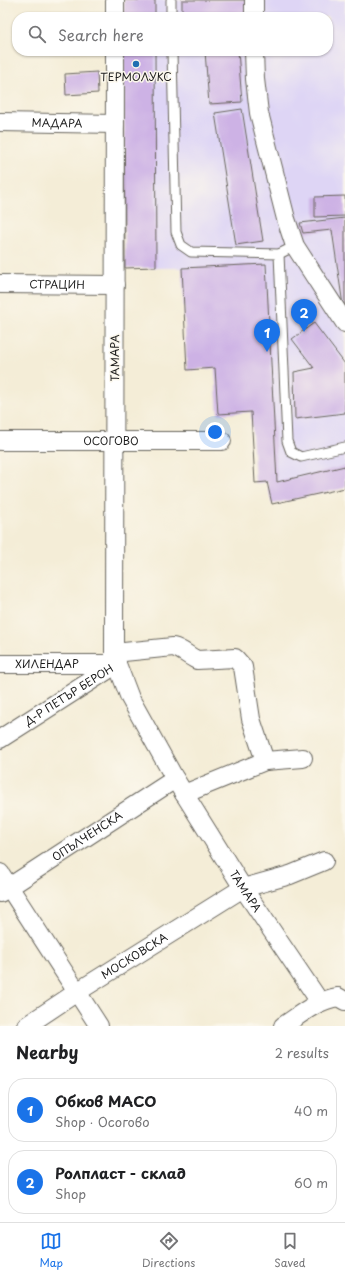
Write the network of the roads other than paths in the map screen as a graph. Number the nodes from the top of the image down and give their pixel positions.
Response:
1 (115, 0) edge
2 (171, 0) edge
3 (254, 0) edge
4 (115, 12) edge
5 (171, 12) edge
6 (254, 12) edge
7 (115, 56) edge
8 (172, 56) edge
9 (254, 56) edge
10 (0, 122) edge
11 (115, 124) junction
12 (295, 246) junction
13 (279, 254) junction
14 (0, 284) edge
15 (115, 285) junction
16 (345, 323) edge
17 (0, 441) edge
18 (115, 441) junction
19 (222, 441) dead end
20 (345, 447) edge
21 (116, 659) junction
22 (0, 664) edge
23 (0, 739) edge
24 (303, 758) dead end
25 (265, 761) junction
26 (174, 779) junction
27 (184, 794) junction
28 (324, 861) dead end
29 (3, 884) edge
30 (243, 888) junction
31 (77, 992) junction
32 (341, 999) edge
33 (320, 1002) junction
34 (26, 1026) edge
35 (99, 1026) edge
36 (283, 1026) edge

1 - 4 street
2 - 5 lane
3 - 6 street
7 - 11 street, ТАМАРА
8 - 13 lane
9 - 12 street
10 - 11 street, МАДАРА
11 - 15 street, ТАМАРА
12 - 13 lane
12 - 16 street
13 - 20 lane
14 - 15 street, СТРАЦИН
15 - 18 street, ТАМАРА
17 - 18 street, ОСОГОВО
18 - 19 street, ОСОГОВО
18 - 21 street, ТАМАРА
21 - 22 street, ХИЛЕНДАР
21 - 23 street, Д-Р ПЕТЪР БЕРОН
21 - 25 street, ХИЛЕНДАР
21 - 26 street, ТАМАРА
24 - 25 street
25 - 27 street
26 - 27 street, ТАМАРА
26 - 29 street, ОПЪЛЧЕНСКА
27 - 30 street, ТАМАРА
28 - 30 street, МОСКОВСКА
29 - 31 street
30 - 31 street, МОСКОВСКА
30 - 33 street, ТАМАРА
31 - 34 street, МОСКОВСКА
31 - 35 street
32 - 33 street
33 - 36 street

